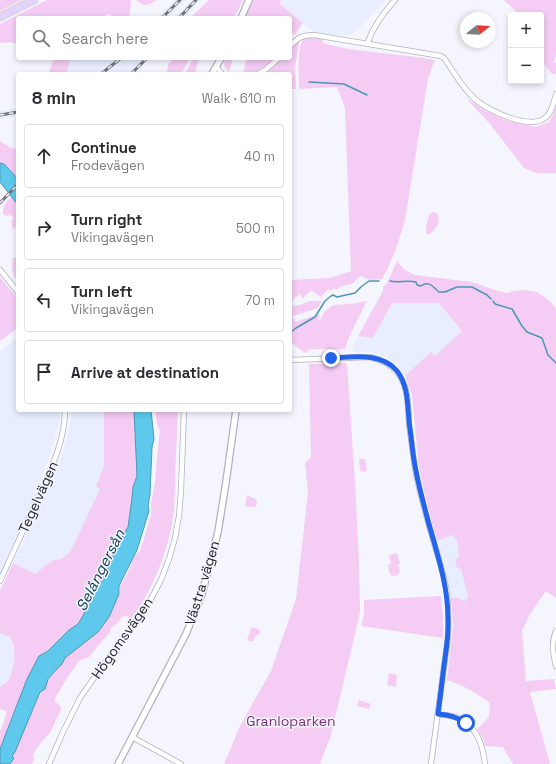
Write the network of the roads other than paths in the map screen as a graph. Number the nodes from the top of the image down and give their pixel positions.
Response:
1 (34, 0) edge
2 (249, 0) edge
3 (395, 0) edge
4 (242, 16) edge
5 (0, 17) edge
6 (292, 44) edge
7 (367, 44) junction
8 (219, 60) edge
9 (277, 60) edge
10 (216, 66) junction
11 (213, 72) edge
12 (220, 72) edge
13 (262, 72) edge
14 (556, 94) edge
15 (0, 270) edge
16 (16, 290) edge
17 (292, 360) edge
18 (66, 412) edge
19 (184, 412) edge
20 (236, 412) edge
21 (0, 581) edge
22 (556, 631) edge
23 (556, 666) edge
24 (438, 714) junction
25 (132, 737) junction
26 (49, 764) edge
27 (118, 764) edge
28 (181, 764) edge
29 (431, 764) edge
30 (484, 764) edge

1 - 5 main road
2 - 4 street
3 - 7 street
6 - 7 street
7 - 14 street
8 - 10 street
9 - 13 street
10 - 11 street
10 - 12 street
15 - 16 street
17 - 24 street
18 - 21 street, Tegelvägen
19 - 26 street, Högomsvägen
20 - 25 street, Västra vägen
22 - 23 street
24 - 29 street
24 - 30 street
25 - 27 street, Västra vägen
25 - 28 street

